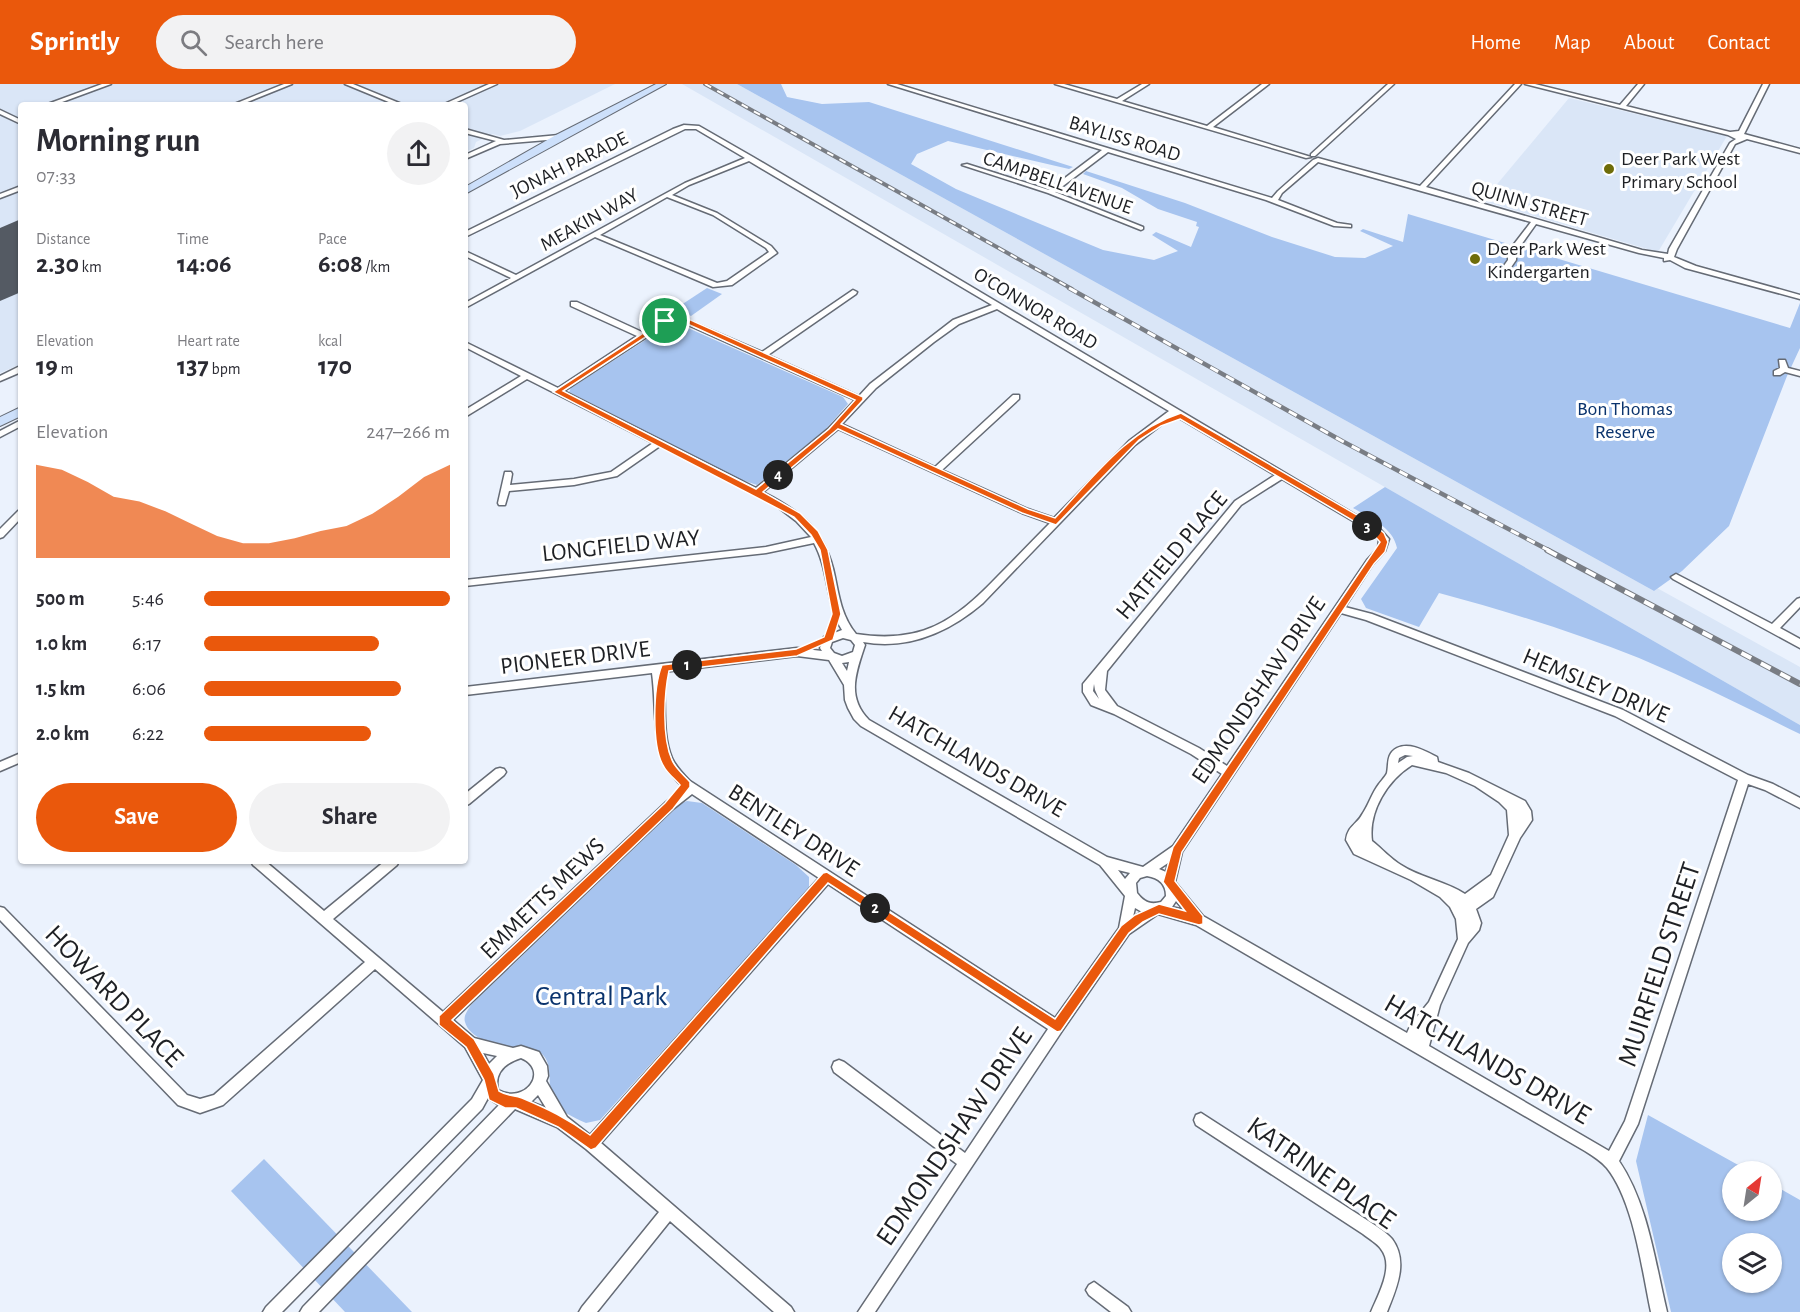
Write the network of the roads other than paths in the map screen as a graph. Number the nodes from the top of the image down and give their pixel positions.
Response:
1 (108, 84) edge
2 (289, 84) edge
3 (348, 84) edge
4 (494, 84) edge
5 (662, 84) edge
6 (891, 84) edge
7 (1058, 84) edge
8 (1146, 84) edge
9 (1266, 84) edge
10 (1391, 84) edge
11 (1523, 84) edge
12 (1528, 84) edge
13 (1641, 84) edge
14 (1766, 84) edge
15 (1515, 85) edge
16 (913, 86) edge
17 (1537, 87) junction
18 (57, 102) edge
19 (243, 102) edge
20 (393, 102) edge
21 (452, 102) edge
22 (1121, 102) junction
23 (1624, 107) junction
24 (0, 112) edge
25 (18, 116) edge
26 (12, 118) junction
27 (18, 121) edge
28 (690, 127) joint
29 (1211, 128) junction
30 (468, 132) edge
31 (1737, 135) junction
32 (559, 137) junction
33 (507, 141) junction
34 (489, 145) junction
35 (1107, 150) junction
36 (1800, 151) edge
37 (468, 156) edge
38 (522, 157) junction
39 (1314, 158) junction
40 (753, 160) junction
41 (965, 165) dead end
42 (468, 183) edge
43 (1424, 186) junction
44 (468, 188) edge
45 (18, 189) edge
46 (1050, 192) junction
47 (667, 195) junction
48 (0, 196) edge
49 (1271, 200) junction
50 (1535, 221) junction
51 (1348, 226) dead end
52 (1141, 228) dead end
53 (468, 234) edge
54 (594, 235) junction
55 (468, 255) edge
56 (1668, 258) junction
57 (1502, 274) dead end
58 (518, 278) junction
59 (853, 292) dead end
60 (1800, 297) edge
61 (468, 304) edge
62 (574, 304) dead end
63 (994, 304) junction
64 (644, 336) junction
65 (468, 346) edge
66 (762, 356) junction
67 (1781, 368) dead end
68 (18, 371) edge
69 (1800, 374) edge
70 (526, 376) junction
71 (0, 380) edge
72 (557, 392) junction
73 (1016, 397) dead end
74 (860, 399) junction
75 (18, 407) edge
76 (468, 412) edge
77 (18, 413) edge
78 (1177, 414) junction
79 (0, 416) edge
80 (0, 422) edge
81 (18, 425) edge
82 (837, 425) junction
83 (0, 434) edge
84 (659, 443) junction
85 (936, 471) junction
86 (508, 474) dead end
87 (1281, 476) junction
88 (506, 488) junction
89 (757, 492) junction
90 (502, 503) dead end
91 (18, 516) edge
92 (1054, 524) junction
93 (0, 534) edge
94 (816, 536) junction
95 (1379, 539) joint
96 (1676, 577) dead end
97 (468, 583) edge
98 (1800, 602) edge
99 (1341, 606) junction
100 (837, 614) junction
101 (1773, 629) junction
102 (853, 636) junction
103 (827, 641) junction
104 (886, 642) junction
105 (1800, 644) edge
106 (797, 652) junction
107 (858, 653) junction
108 (832, 657) junction
109 (661, 668) junction
110 (849, 684) junction
111 (468, 691) edge
112 (18, 758) edge
113 (0, 767) edge
114 (1232, 770) junction
115 (500, 772) dead end
116 (1744, 778) junction
117 (689, 786) junction
118 (468, 799) edge
119 (1800, 803) edge
120 (1177, 850) junction
121 (1104, 861) junction
122 (260, 864) edge
123 (389, 864) edge
124 (1145, 872) junction
125 (827, 877) junction
126 (1170, 884) junction
127 (1131, 896) junction
128 (1464, 905) junction
129 (1157, 909) junction
130 (0, 912) edge
131 (324, 919) junction
132 (1199, 920) junction
133 (1125, 930) junction
134 (374, 962) junction
135 (444, 1020) junction
136 (1057, 1026) junction
137 (470, 1043) junction
138 (1415, 1045) junction
139 (513, 1054) junction
140 (839, 1067) dead end
141 (489, 1081) junction
142 (539, 1083) junction
143 (514, 1102) junction
144 (1201, 1120) dead end
145 (562, 1122) junction
146 (591, 1144) junction
147 (1611, 1161) junction
148 (967, 1163) junction
149 (669, 1211) junction
150 (1094, 1290) dead end
151 (272, 1312) edge
152 (308, 1312) edge
153 (587, 1312) edge
154 (786, 1312) edge
155 (866, 1312) edge
156 (1123, 1312) edge
157 (1379, 1312) edge
158 (1659, 1312) edge

1 - 18 street
2 - 19 street
3 - 20 street
4 - 21 street
5 - 32 main road
6 - 16 street, BAYLISS ROAD
7 - 22 street, QUINN STREET
8 - 22 street
9 - 29 street
10 - 39 street
11 - 15 street
11 - 17 street
12 - 17 street
13 - 23 street
14 - 31 street
15 - 43 street
16 - 35 street, BAYLISS ROAD
17 - 23 street
22 - 29 street, QUINN STREET
23 - 31 street
24 - 26 street
25 - 26 street
26 - 27 street
28 - 40 street, O'CONNOR ROAD
28 - 53 street, JONAH PARADE
29 - 39 street, QUINN STREET
30 - 33 street
30 - 34 street
31 - 36 street
31 - 56 street
32 - 33 street
32 - 38 main road
33 - 34 street
34 - 37 street
35 - 46 street
35 - 49 street, BAYLISS ROAD
38 - 42 main road
38 - 44 main road
39 - 43 street, QUINN STREET
39 - 49 street
40 - 47 street, MEAKIN WAY
40 - 63 street, O'CONNOR ROAD
41 - 46 street, CAMPBELL AVENUE
43 - 50 street, QUINN STREET
45 - 48 street
46 - 52 street, CAMPBELL AVENUE
47 - 54 street, MEAKIN WAY
47 - 54 street
49 - 51 street, BAYLISS ROAD
50 - 56 street, QUINN STREET
50 - 57 street
54 - 58 street, MEAKIN WAY
55 - 58 street
56 - 60 street, QUINN STREET
58 - 61 street, MEAKIN WAY
59 - 66 street
62 - 64 street
63 - 74 street
63 - 78 street, O'CONNOR ROAD
64 - 66 street
64 - 72 street
65 - 70 street
66 - 74 street
67 - 69 street
68 - 71 street
70 - 72 street
70 - 76 street
72 - 84 street
73 - 85 street
74 - 82 street
75 - 79 main road
77 - 80 main road
78 - 87 street, O'CONNOR ROAD
78 - 92 street
81 - 83 street
82 - 85 street
82 - 89 street
84 - 88 street
84 - 89 street
85 - 92 street
86 - 88 street
87 - 95 street, O'CONNOR ROAD
87 - 114 street, HATFIELD PLACE
88 - 90 street
89 - 94 street
91 - 93 street
92 - 104 street
94 - 97 street, LONGFIELD WAY
94 - 100 street
95 - 99 street, EDMONDSHAW DRIVE
96 - 101 street
98 - 101 street
99 - 114 street, EDMONDSHAW DRIVE
99 - 116 street, HEMSLEY DRIVE
100 - 102 street
100 - 103 street
101 - 105 street
102 - 103 street
102 - 104 street
102 - 107 street
103 - 106 street, PIONEER DRIVE
103 - 108 street
104 - 107 street
106 - 108 street, PIONEER DRIVE
106 - 109 street, PIONEER DRIVE
107 - 108 street
107 - 110 street, HATCHLANDS DRIVE
108 - 110 street, HATCHLANDS DRIVE
109 - 111 street, PIONEER DRIVE
109 - 117 street, BENTLEY DRIVE
110 - 121 street, HATCHLANDS DRIVE
112 - 113 street
114 - 120 street, EDMONDSHAW DRIVE
115 - 118 street
116 - 119 street, HEMSLEY DRIVE
116 - 147 street, MUIRFIELD STREET
117 - 125 street, BENTLEY DRIVE
117 - 135 street, EMMETTS MEWS
120 - 124 street, EDMONDSHAW DRIVE
120 - 126 street, EDMONDSHAW DRIVE
121 - 124 street, HATCHLANDS DRIVE
121 - 127 street, HATCHLANDS DRIVE
122 - 131 street
123 - 131 street
124 - 126 street
124 - 127 street
125 - 136 street, BENTLEY DRIVE
125 - 146 street
126 - 129 street
126 - 132 street, HATCHLANDS DRIVE
127 - 129 street
127 - 133 street, EDMONDSHAW DRIVE
128 - 128 street
128 - 138 street
129 - 132 street, HATCHLANDS DRIVE
129 - 133 street, EDMONDSHAW DRIVE
130 - 134 street, HOWARD PLACE
131 - 134 street
132 - 138 street, HATCHLANDS DRIVE
133 - 136 street, EDMONDSHAW DRIVE
134 - 135 street
135 - 137 street
136 - 148 street, EDMONDSHAW DRIVE
137 - 139 street
137 - 141 street
138 - 147 street, HATCHLANDS DRIVE
139 - 141 street
139 - 142 street
140 - 148 street
141 - 143 street
141 - 151 street
142 - 143 street
142 - 145 street
143 - 145 street
143 - 152 street
144 - 157 street, KATRINE PLACE
145 - 146 street
146 - 149 street
147 - 158 street, HATCHLANDS DRIVE
148 - 155 street, EDMONDSHAW DRIVE
149 - 153 street
149 - 154 street
150 - 156 street

